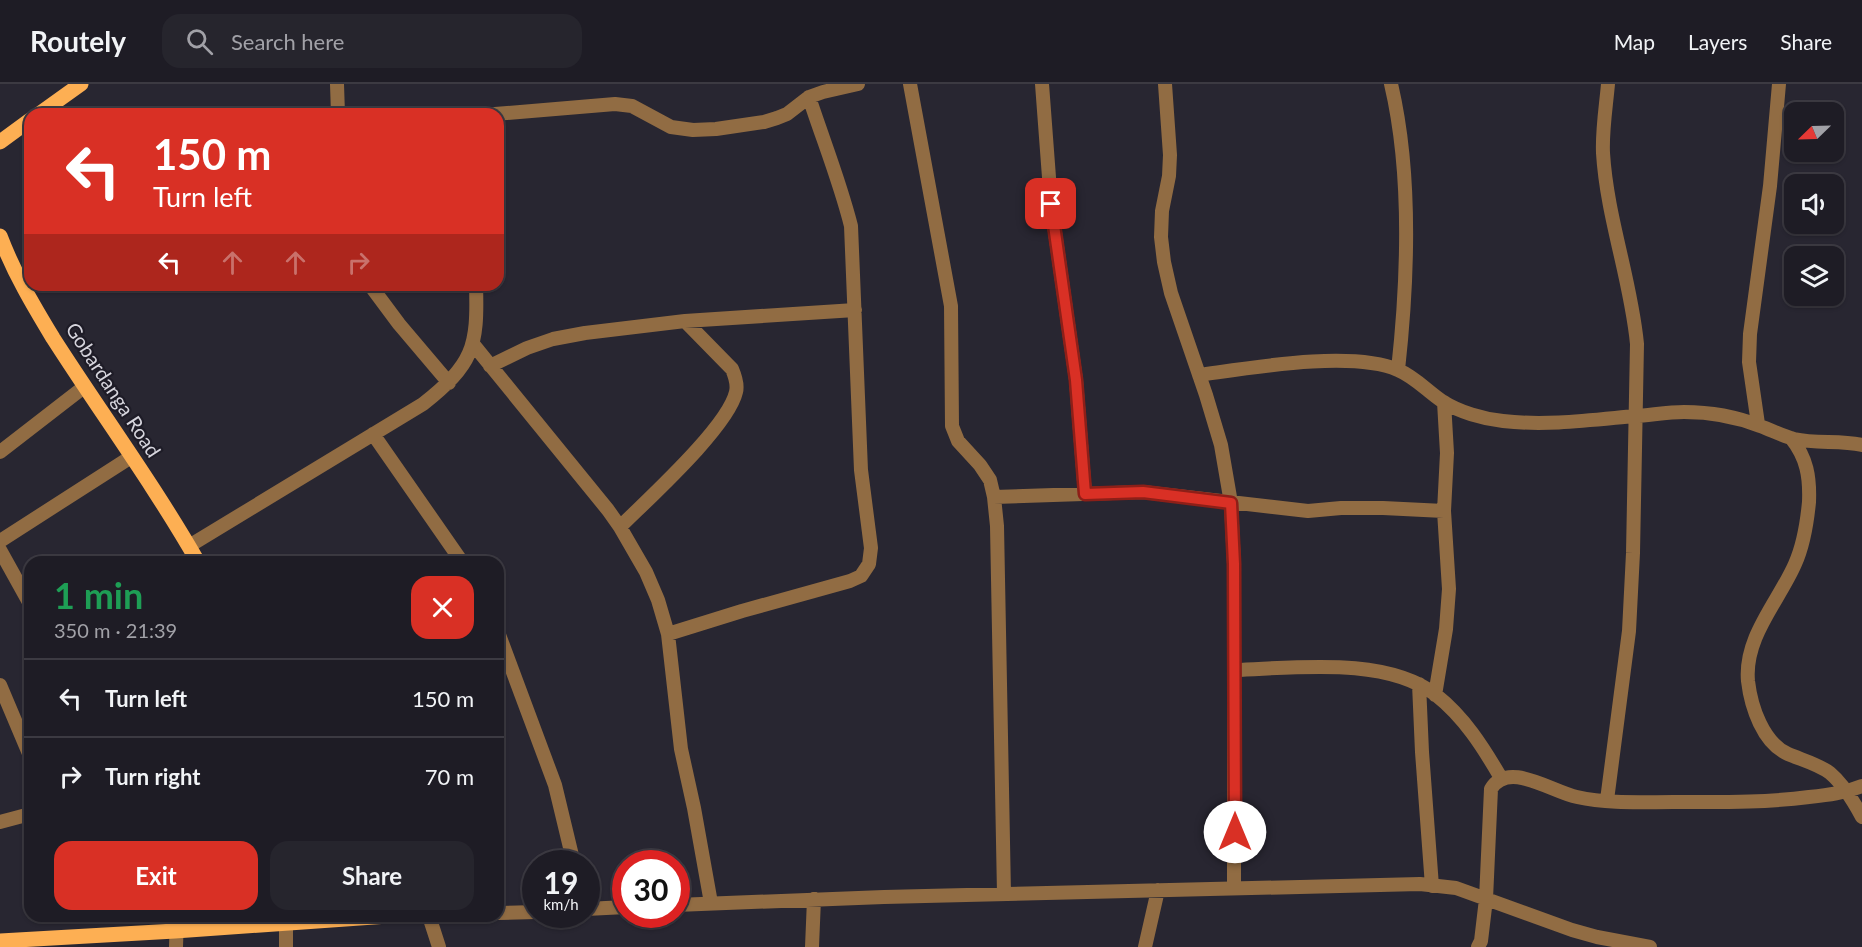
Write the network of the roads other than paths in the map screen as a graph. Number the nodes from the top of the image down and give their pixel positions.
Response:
1 (81, 84) edge
2 (337, 84) edge
3 (858, 84) edge
4 (910, 84) edge
5 (1042, 84) edge
6 (1165, 84) edge
7 (1391, 84) edge
8 (1608, 84) edge
9 (1779, 84) edge
10 (809, 97) junction
11 (47, 108) edge
12 (338, 108) edge
13 (504, 113) edge
14 (24, 124) edge
15 (0, 142) edge
16 (0, 236) edge
17 (24, 290) edge
18 (25, 291) edge
19 (374, 291) edge
20 (476, 291) edge
21 (855, 310) junction
22 (685, 321) junction
23 (473, 344) junction
24 (490, 366) junction
25 (1398, 370) junction
26 (1199, 375) junction
27 (449, 383) junction
28 (84, 387) junction
29 (1443, 402) junction
30 (1635, 416) junction
31 (1758, 424) junction
32 (373, 434) junction
33 (1791, 438) junction
34 (1862, 446) edge
35 (0, 452) edge
36 (131, 457) junction
37 (1085, 494) junction
38 (994, 497) junction
39 (1231, 503) junction
40 (1444, 512) junction
41 (620, 527) junction
42 (0, 541) edge
43 (189, 546) junction
44 (0, 550) edge
45 (195, 556) edge
46 (458, 556) edge
47 (24, 593) edge
48 (668, 634) junction
49 (504, 648) edge
50 (1235, 670) junction
51 (1419, 684) junction
52 (0, 685) edge
53 (1435, 695) junction
54 (24, 742) edge
55 (1501, 778) junction
56 (1862, 786) edge
57 (1847, 793) junction
58 (1607, 800) junction
59 (24, 816) edge
60 (1862, 817) edge
61 (0, 822) edge
62 (571, 850) edge
63 (1432, 886) junction
64 (1234, 888) junction
65 (1158, 890) junction
66 (1004, 894) junction
67 (814, 899) junction
68 (1486, 899) junction
69 (711, 903) junction
70 (690, 904) edge
71 (522, 913) edge
72 (504, 914) edge
73 (301, 922) edge
74 (431, 922) edge
75 (286, 923) junction
76 (176, 932) edge
77 (0, 941) edge
78 (286, 947) edge
79 (439, 947) edge
80 (812, 947) edge
81 (1145, 947) edge
82 (1478, 947) edge
83 (1650, 947) edge

1 - 11 main road
2 - 12 street
3 - 10 street
4 - 38 street
5 - 37 street
6 - 26 street
7 - 25 street
8 - 30 street
9 - 31 street
10 - 13 street
10 - 21 street
14 - 15 main road
16 - 17 main road, Gobardanga Road
18 - 28 main road, Gobardanga Road
19 - 27 street
20 - 23 street
21 - 22 street
21 - 48 street
22 - 24 street
22 - 41 street
23 - 24 street
23 - 27 street
24 - 41 street
25 - 26 street
25 - 29 street
26 - 39 street
27 - 32 street
28 - 35 street
28 - 36 main road, Gobardanga Road
29 - 30 street
29 - 40 street
30 - 31 street
30 - 58 street
31 - 33 street
32 - 43 street
32 - 46 street
33 - 34 street
33 - 57 street
36 - 42 street
36 - 43 main road, Gobardanga Road
37 - 38 street
37 - 39 street
38 - 66 street
39 - 40 street
39 - 50 street
40 - 53 street
41 - 48 street
43 - 45 main road, Gobardanga Road
44 - 47 street
48 - 69 street
49 - 62 street
50 - 51 street
50 - 64 street
51 - 53 street
51 - 63 street
52 - 54 street
53 - 55 street
55 - 58 street
55 - 68 street
56 - 57 street
57 - 58 street
57 - 60 street
59 - 61 street
63 - 64 street
63 - 68 street
64 - 65 street
65 - 66 street
65 - 81 street
66 - 67 street
67 - 69 street
67 - 80 street
68 - 82 street
68 - 83 street
69 - 70 street
71 - 72 street
73 - 75 main road
74 - 79 street
75 - 76 main road
75 - 78 street
76 - 77 main road

